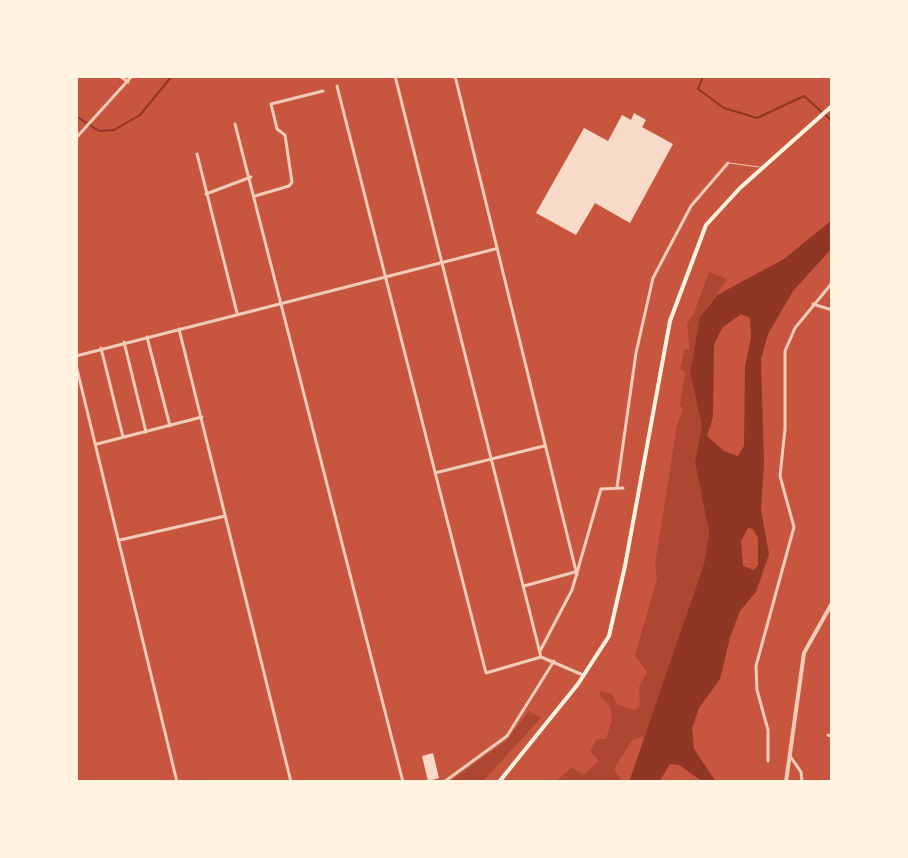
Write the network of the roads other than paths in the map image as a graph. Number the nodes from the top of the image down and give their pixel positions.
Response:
1 (120, 76) edge
2 (132, 76) edge
3 (395, 76) edge
4 (455, 76) edge
5 (128, 82) junction
6 (337, 86) dead end
7 (323, 91) dead end
8 (832, 106) edge
9 (235, 124) dead end
10 (76, 138) edge
11 (197, 154) dead end
12 (728, 163) joint
13 (765, 166) junction
14 (251, 177) junction
15 (206, 194) junction
16 (255, 196) junction
17 (497, 249) junction
18 (442, 262) junction
19 (386, 277) junction
20 (832, 283) edge
21 (283, 301) junction
22 (813, 304) junction
23 (832, 311) edge
24 (237, 313) junction
25 (179, 329) junction
26 (147, 337) junction
27 (832, 339) edge
28 (124, 342) junction
29 (101, 348) junction
30 (76, 356) edge
31 (76, 365) edge
32 (202, 417) junction
33 (170, 426) junction
34 (146, 432) junction
35 (123, 437) junction
36 (97, 444) junction
37 (545, 446) junction
38 (493, 460) junction
39 (435, 473) junction
40 (617, 487) junction
41 (623, 488) dead end
42 (225, 516) junction
43 (120, 540) junction
44 (576, 574) junction
45 (524, 586) junction
46 (832, 603) edge
47 (540, 651) junction
48 (541, 657) junction
49 (554, 661) junction
50 (584, 676) junction
51 (790, 756) junction
52 (768, 761) dead end
53 (177, 782) edge
54 (291, 782) edge
55 (403, 782) edge
56 (444, 782) edge
57 (499, 782) edge
58 (786, 782) edge
59 (802, 782) edge

1 - 5 street
2 - 5 street
3 - 18 street
4 - 17 street
5 - 10 street
6 - 19 street
7 - 16 street
8 - 13 main road
9 - 14 street
11 - 15 street
12 - 13 lane
12 - 40 street
13 - 50 main road
14 - 15 street
14 - 16 street
15 - 24 street
16 - 21 street
17 - 18 street
17 - 37 street
18 - 19 street
18 - 38 street
19 - 21 street
19 - 39 street
20 - 22 street
21 - 24 street
21 - 55 street
22 - 23 street
22 - 52 street
23 - 27 street
24 - 25 street
25 - 26 street
25 - 32 street
26 - 28 street
26 - 33 street
28 - 29 street
28 - 34 street
29 - 30 street
29 - 35 street
31 - 36 street
32 - 33 street
32 - 42 street
33 - 34 street
34 - 35 street
35 - 36 street
36 - 43 street
37 - 38 street
37 - 44 street
38 - 39 street
38 - 45 street
39 - 48 street
40 - 41 street
40 - 44 street
42 - 43 street
42 - 54 street
43 - 53 street
44 - 45 street
44 - 47 street
45 - 47 street
46 - 51 street
47 - 48 street
48 - 49 street
49 - 50 street
49 - 56 street
50 - 57 main road
51 - 58 street
51 - 59 street

